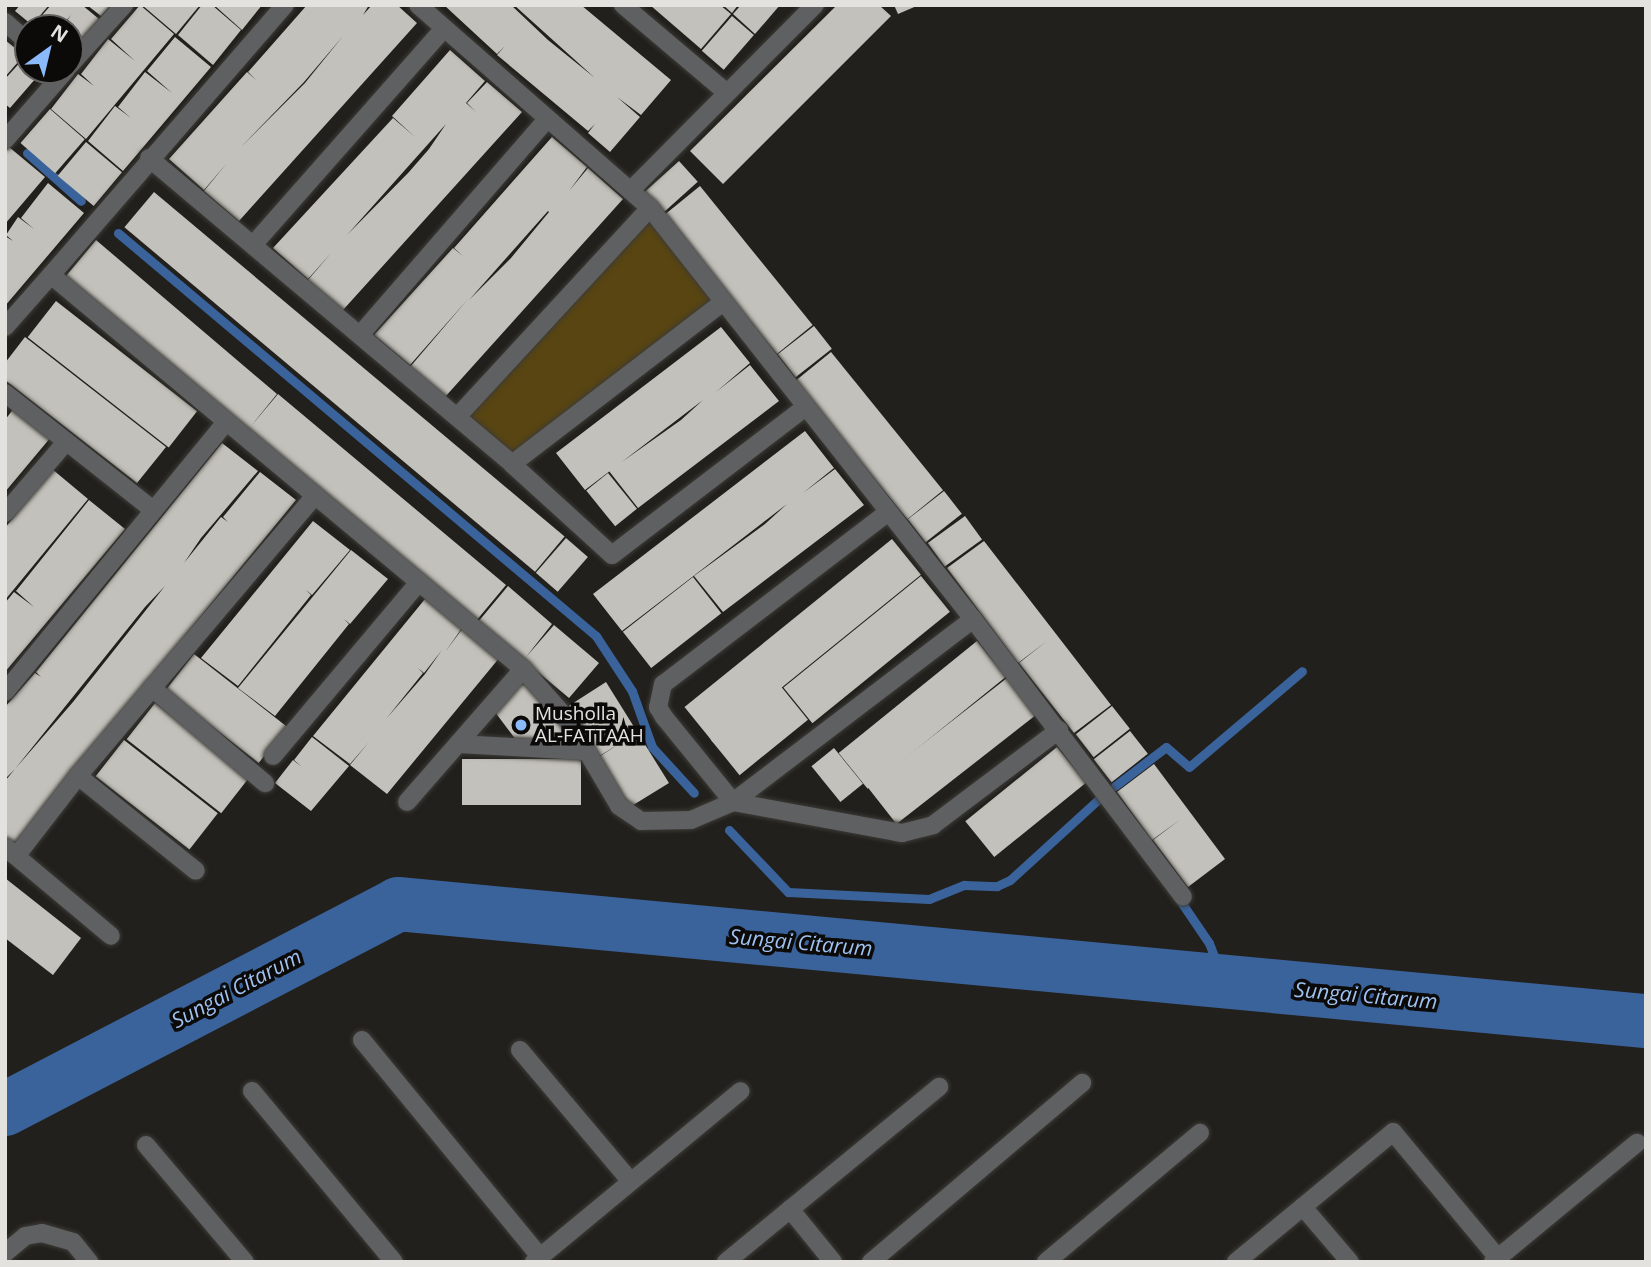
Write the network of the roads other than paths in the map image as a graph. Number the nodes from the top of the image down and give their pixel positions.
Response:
1 (124, 5) edge
2 (285, 5) edge
3 (418, 5) edge
4 (623, 5) edge
5 (816, 5) edge
6 (443, 28) junction
7 (84, 48) edge
8 (52, 84) edge
9 (727, 93) junction
10 (547, 119) junction
11 (5, 141) edge
12 (149, 158) junction
13 (631, 190) junction
14 (650, 208) junction
15 (253, 245) junction
16 (51, 275) junction
17 (723, 302) junction
18 (5, 327) edge
19 (360, 335) junction
20 (5, 393) edge
21 (804, 408) junction
22 (457, 417) junction
23 (226, 422) junction
24 (66, 442) junction
25 (512, 464) junction
26 (315, 496) junction
27 (152, 509) junction
28 (5, 513) edge
29 (887, 513) junction
30 (419, 582) junction
31 (973, 619) junction
32 (523, 669) junction
33 (152, 688) junction
34 (5, 692) edge
35 (1059, 730) junction
36 (458, 744) junction
37 (583, 751) junction
38 (273, 756) dead end
39 (78, 776) junction
40 (265, 783) dead end
41 (407, 802) dead end
42 (733, 803) junction
43 (11, 851) edge
44 (196, 871) dead end
45 (1183, 897) dead end
46 (111, 936) dead end
47 (362, 1040) dead end
48 (520, 1050) dead end
49 (1082, 1083) dead end
50 (939, 1087) dead end
51 (252, 1091) dead end
52 (741, 1091) dead end
53 (1200, 1133) dead end
54 (1637, 1143) dead end
55 (146, 1145) dead end
56 (631, 1182) junction
57 (1303, 1207) junction
58 (790, 1209) junction
59 (5, 1254) edge
60 (537, 1259) edge
61 (1495, 1260) edge
62 (89, 1262) edge
63 (245, 1262) edge
64 (394, 1262) edge
65 (726, 1262) edge
66 (833, 1262) edge
67 (871, 1262) edge
68 (1046, 1262) edge
69 (1236, 1262) edge
70 (1350, 1262) edge

1 - 7 street
2 - 12 street
3 - 6 street
4 - 9 street
5 - 9 street
6 - 10 street
6 - 15 street
8 - 11 street
9 - 13 street
10 - 13 street
10 - 19 street
12 - 15 street
12 - 16 street
13 - 14 street
14 - 17 street
14 - 22 street
15 - 19 street
16 - 18 street
16 - 23 street
17 - 21 street
17 - 25 street
19 - 22 street
20 - 24 street
21 - 25 street
21 - 29 street
22 - 25 street
23 - 26 street
23 - 27 street
24 - 27 street
24 - 28 street
26 - 30 street
26 - 33 street
27 - 34 street
29 - 31 street
29 - 42 street
30 - 32 street
30 - 38 street
31 - 35 street
31 - 42 street
32 - 36 street
32 - 37 street
33 - 39 street
33 - 40 street
35 - 42 street
35 - 45 street
36 - 37 street
36 - 41 street
37 - 42 street
39 - 43 street
39 - 44 street
43 - 46 street
47 - 60 street
48 - 56 street
49 - 67 street
50 - 58 street
51 - 64 street
52 - 56 street
53 - 68 street
54 - 61 street
55 - 63 street
56 - 60 street
57 - 61 street
57 - 69 street
57 - 70 street
58 - 65 street
58 - 66 street
59 - 62 street

